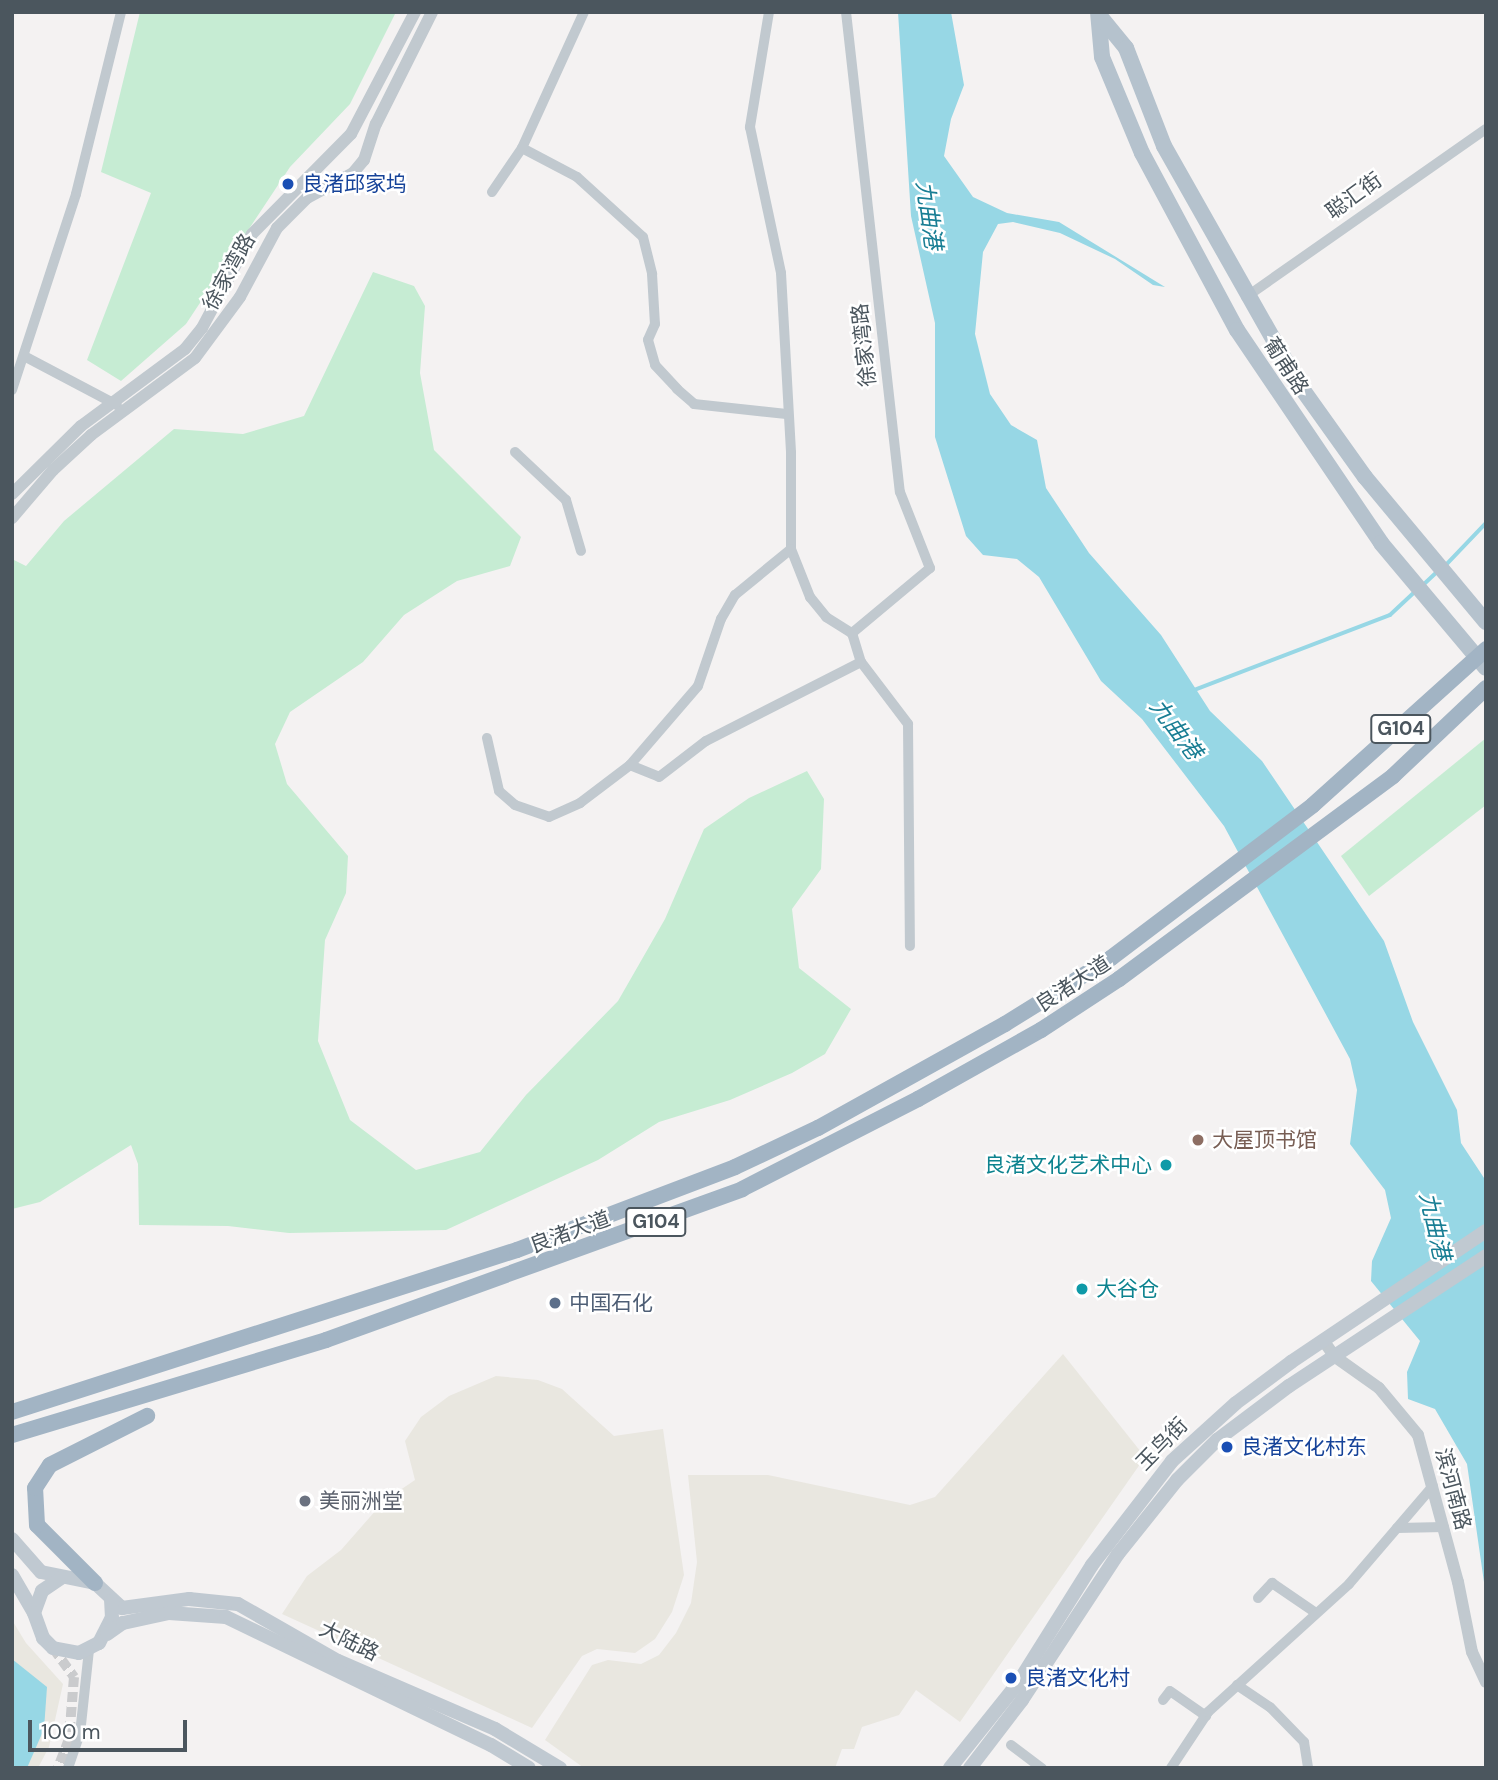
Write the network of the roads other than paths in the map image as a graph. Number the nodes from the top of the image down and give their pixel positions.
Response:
1 (121, 12) edge
2 (415, 12) edge
3 (432, 12) edge
4 (584, 12) edge
5 (769, 12) edge
6 (846, 12) edge
7 (1100, 13) edge
8 (1486, 129) edge
9 (522, 148) junction
10 (492, 192) dead end
11 (1246, 297) junction
12 (24, 356) junction
13 (12, 390) edge
14 (113, 402) junction
15 (125, 410) junction
16 (786, 414) junction
17 (515, 452) dead end
18 (12, 494) edge
19 (12, 518) edge
20 (791, 549) junction
21 (581, 551) dead end
22 (1486, 622) edge
23 (852, 634) junction
24 (1483, 659) edge
25 (861, 662) junction
26 (1486, 688) edge
27 (487, 737) dead end
28 (630, 765) junction
29 (910, 946) dead end
30 (1486, 1230) edge
31 (1486, 1256) edge
32 (1323, 1340) junction
33 (1334, 1356) junction
34 (12, 1412) edge
35 (146, 1416) dead end
36 (12, 1435) edge
37 (1433, 1486) junction
38 (1444, 1527) junction
39 (1397, 1528) junction
40 (12, 1539) edge
41 (12, 1575) edge
42 (61, 1578) junction
43 (95, 1583) junction
44 (1258, 1598) dead end
45 (111, 1601) junction
46 (34, 1613) junction
47 (1316, 1613) junction
48 (107, 1634) junction
49 (89, 1650) junction
50 (1486, 1682) edge
51 (1237, 1685) junction
52 (1163, 1700) dead end
53 (1206, 1716) junction
54 (1011, 1745) dead end
55 (68, 1768) edge
56 (529, 1768) edge
57 (560, 1768) edge
58 (950, 1768) edge
59 (970, 1768) edge
60 (1042, 1768) edge
61 (1171, 1768) edge
62 (1308, 1768) edge

1 - 12 street
2 - 14 street, 徐家湾路
3 - 15 street, 徐家湾路
4 - 9 street
5 - 16 street
6 - 23 street, 徐家湾路
7 - 11 main road, 葡甫路
7 - 24 main road, 葡甫路
8 - 11 street, 聪汇街
9 - 10 street
9 - 16 street
11 - 22 main road, 葡甫路
12 - 13 street
12 - 14 street
14 - 15 street
14 - 18 street, 徐家湾路
15 - 19 street, 徐家湾路
16 - 20 street
17 - 21 street
20 - 23 street
20 - 28 street
23 - 25 street
24 - 34 highway, 良渚大道 / G104
25 - 28 street
25 - 29 street
26 - 36 highway, 良渚大道 / G104
27 - 28 street
30 - 32 main road, 玉鸟街
31 - 33 main road, 玉鸟街
32 - 33 street, 滨河南路
32 - 58 main road, 玉鸟街
33 - 37 street, 滨河南路
33 - 59 main road, 玉鸟街
35 - 43 highway
37 - 38 street, 滨河南路
37 - 39 street
38 - 39 street
38 - 50 street, 滨河南路
39 - 47 street
40 - 42 main road
41 - 46 main road
42 - 43 main road
42 - 46 main road
43 - 45 main road
44 - 47 street
45 - 48 main road
45 - 57 main road, 大陆路
46 - 49 main road
47 - 51 street
48 - 49 main road
48 - 56 main road, 大陆路
49 - 55 street
51 - 53 street
51 - 62 street
52 - 53 street
53 - 61 street
54 - 60 street

